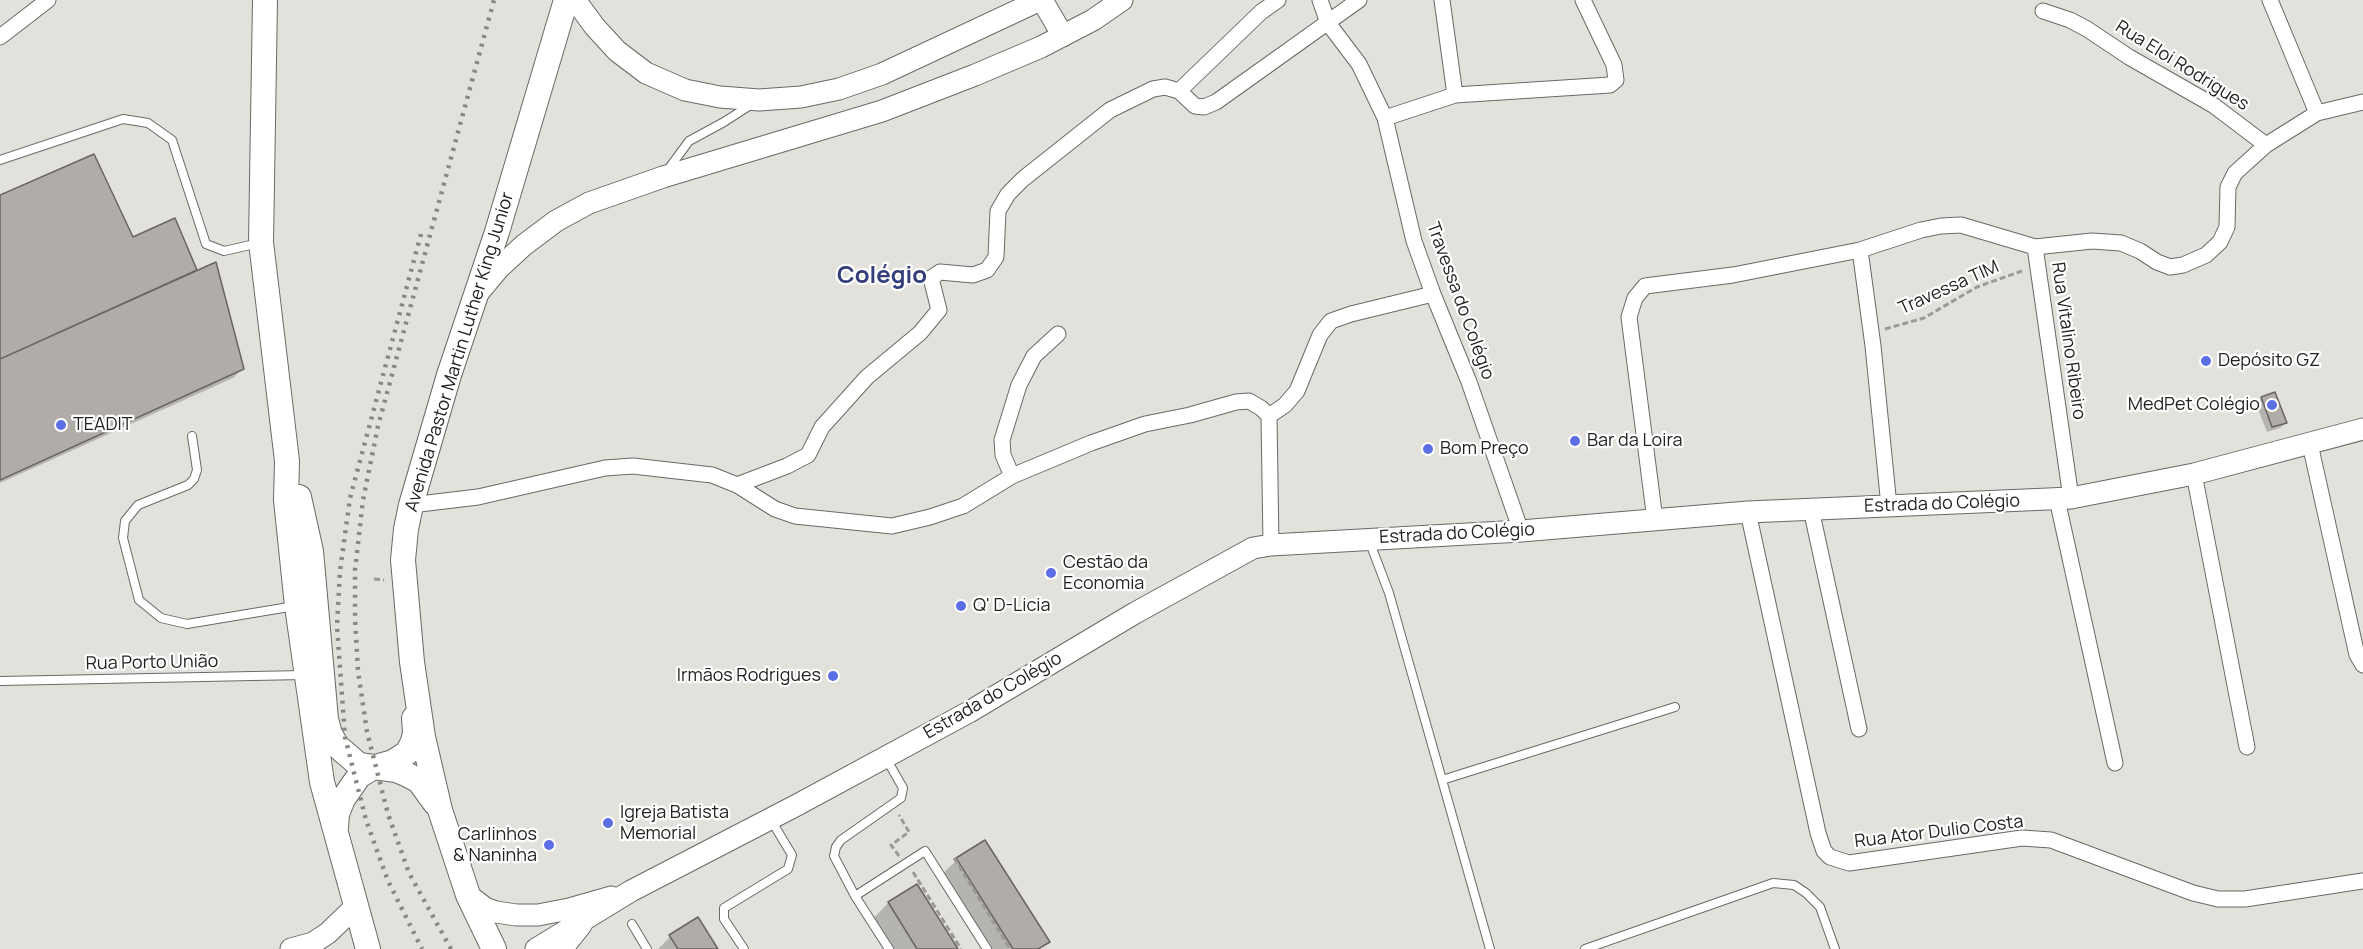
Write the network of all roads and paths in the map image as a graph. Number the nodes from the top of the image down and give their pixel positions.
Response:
1 (48, 0) edge
2 (265, 0) edge
3 (566, 0) edge
4 (575, 0) edge
5 (1041, 0) edge
6 (1122, 0) edge
7 (1278, 0) edge
8 (1320, 0) edge
9 (1359, 0) edge
10 (1442, 0) edge
11 (1583, 0) edge
12 (2270, 0) edge
13 (2043, 11) dead end
14 (1328, 23) junction
15 (1063, 36) junction
16 (0, 37) edge
17 (1179, 91) junction
18 (1455, 95) junction
19 (759, 100) junction
20 (2363, 101) edge
21 (2318, 113) junction
22 (1385, 118) junction
23 (2266, 145) junction
24 (0, 160) edge
25 (663, 177) junction
26 (261, 242) junction
27 (2035, 247) junction
28 (1860, 250) junction
29 (2037, 266) junction
30 (1433, 294) junction
31 (476, 296) junction
32 (1872, 332) junction
33 (1058, 334) dead end
34 (1269, 416) junction
35 (2363, 429) edge
36 (192, 436) dead end
37 (2310, 444) junction
38 (287, 461) junction
39 (2194, 474) junction
40 (1012, 476) junction
41 (737, 485) junction
42 (2064, 498) junction
43 (411, 505) junction
44 (1889, 506) junction
45 (1811, 509) junction
46 (1748, 512) junction
47 (1655, 520) junction
48 (1521, 531) junction
49 (1369, 538) junction
50 (1271, 545) junction
51 (297, 606) junction
52 (412, 662) junction
53 (2363, 665) edge
54 (305, 675) junction
55 (0, 681) edge
56 (1675, 707) dead end
57 (1859, 729) dead end
58 (2247, 747) dead end
59 (885, 757) junction
60 (2115, 763) dead end
61 (372, 768) junction
62 (1442, 780) junction
63 (894, 806) junction
64 (440, 810) junction
65 (770, 819) junction
66 (336, 833) junction
67 (954, 858) dead end
68 (904, 864) junction
69 (2363, 881) edge
70 (631, 891) junction
71 (468, 895) junction
72 (855, 896) junction
73 (356, 906) junction
74 (580, 924) junction
75 (632, 924) dead end
76 (291, 949) edge
77 (368, 949) edge
78 (494, 949) edge
79 (536, 949) edge
80 (560, 949) edge
81 (647, 949) edge
82 (744, 949) edge
83 (889, 949) edge
84 (961, 949) edge
85 (987, 949) edge
86 (1010, 949) edge
87 (1490, 949) edge
88 (1585, 949) edge
89 (1835, 949) edge

1 - 16 street
2 - 26 main road
3 - 31 main road, Avenida Pastor Martin Luther King Junior
4 - 19 main road
5 - 15 main road
5 - 19 main road
6 - 15 main road
7 - 17 street
8 - 14 street, Travessa do Colégio
9 - 14 street
10 - 18 street
11 - 18 street
12 - 21 street
13 - 23 street, Rua Eloi Rodrigues
14 - 17 street
14 - 22 street, Travessa do Colégio
15 - 25 main road
17 - 41 street
18 - 22 street
19 - 25 lane
20 - 21 street
21 - 23 street
22 - 30 street, Travessa do Colégio
23 - 27 street
24 - 26 lane
25 - 31 main road
26 - 38 main road
27 - 28 street, Rua Vitalino Ribeiro
27 - 29 street, Rua Vitalino Ribeiro
28 - 32 street
28 - 47 street, Rua Vitalino Ribeiro
29 - 32 path, Travessa TIM
29 - 42 street, Rua Vitalino Ribeiro
30 - 34 street
30 - 48 street, Travessa do Colégio
31 - 43 main road, Avenida Pastor Martin Luther King Junior
32 - 44 street
33 - 40 street
34 - 40 street
34 - 50 street
35 - 37 main road, Estrada do Colégio
36 - 51 lane
37 - 39 main road, Estrada do Colégio
37 - 53 street
38 - 51 main road
38 - 61 main road
39 - 42 main road, Estrada do Colégio
39 - 58 street
40 - 41 street
41 - 43 street
42 - 44 main road, Estrada do Colégio
42 - 60 street, Rua Vitalino Ribeiro
43 - 52 main road, Avenida Pastor Martin Luther King Junior
44 - 45 main road, Estrada do Colégio
45 - 46 main road, Estrada do Colégio
45 - 57 street
46 - 47 main road, Estrada do Colégio
46 - 69 street, Rua Ator Dulio Costa
47 - 48 main road, Estrada do Colégio
48 - 49 main road, Estrada do Colégio
49 - 50 main road, Estrada do Colégio
49 - 62 lane
50 - 59 main road, Estrada do Colégio
51 - 54 main road
52 - 61 main road
52 - 64 main road, Avenida Pastor Martin Luther King Junior
54 - 55 lane, Rua Porto União
54 - 66 main road
56 - 62 lane
59 - 63 lane
59 - 65 main road, Estrada do Colégio
61 - 64 main road
61 - 66 main road
62 - 87 lane
63 - 68 path
63 - 72 lane
64 - 71 main road, Avenida Pastor Martin Luther King Junior
65 - 70 main road, Estrada do Colégio
65 - 82 lane
66 - 73 main road
67 - 86 path
68 - 72 lane
68 - 84 path
68 - 85 lane
70 - 71 main road, Estrada do Colégio
70 - 74 main road, Estrada do Colégio
71 - 78 main road, Avenida Pastor Martin Luther King Junior
72 - 83 lane
73 - 76 main road
73 - 77 main road
74 - 79 main road, Estrada do Colégio
74 - 80 main road
75 - 81 lane
88 - 89 lane

